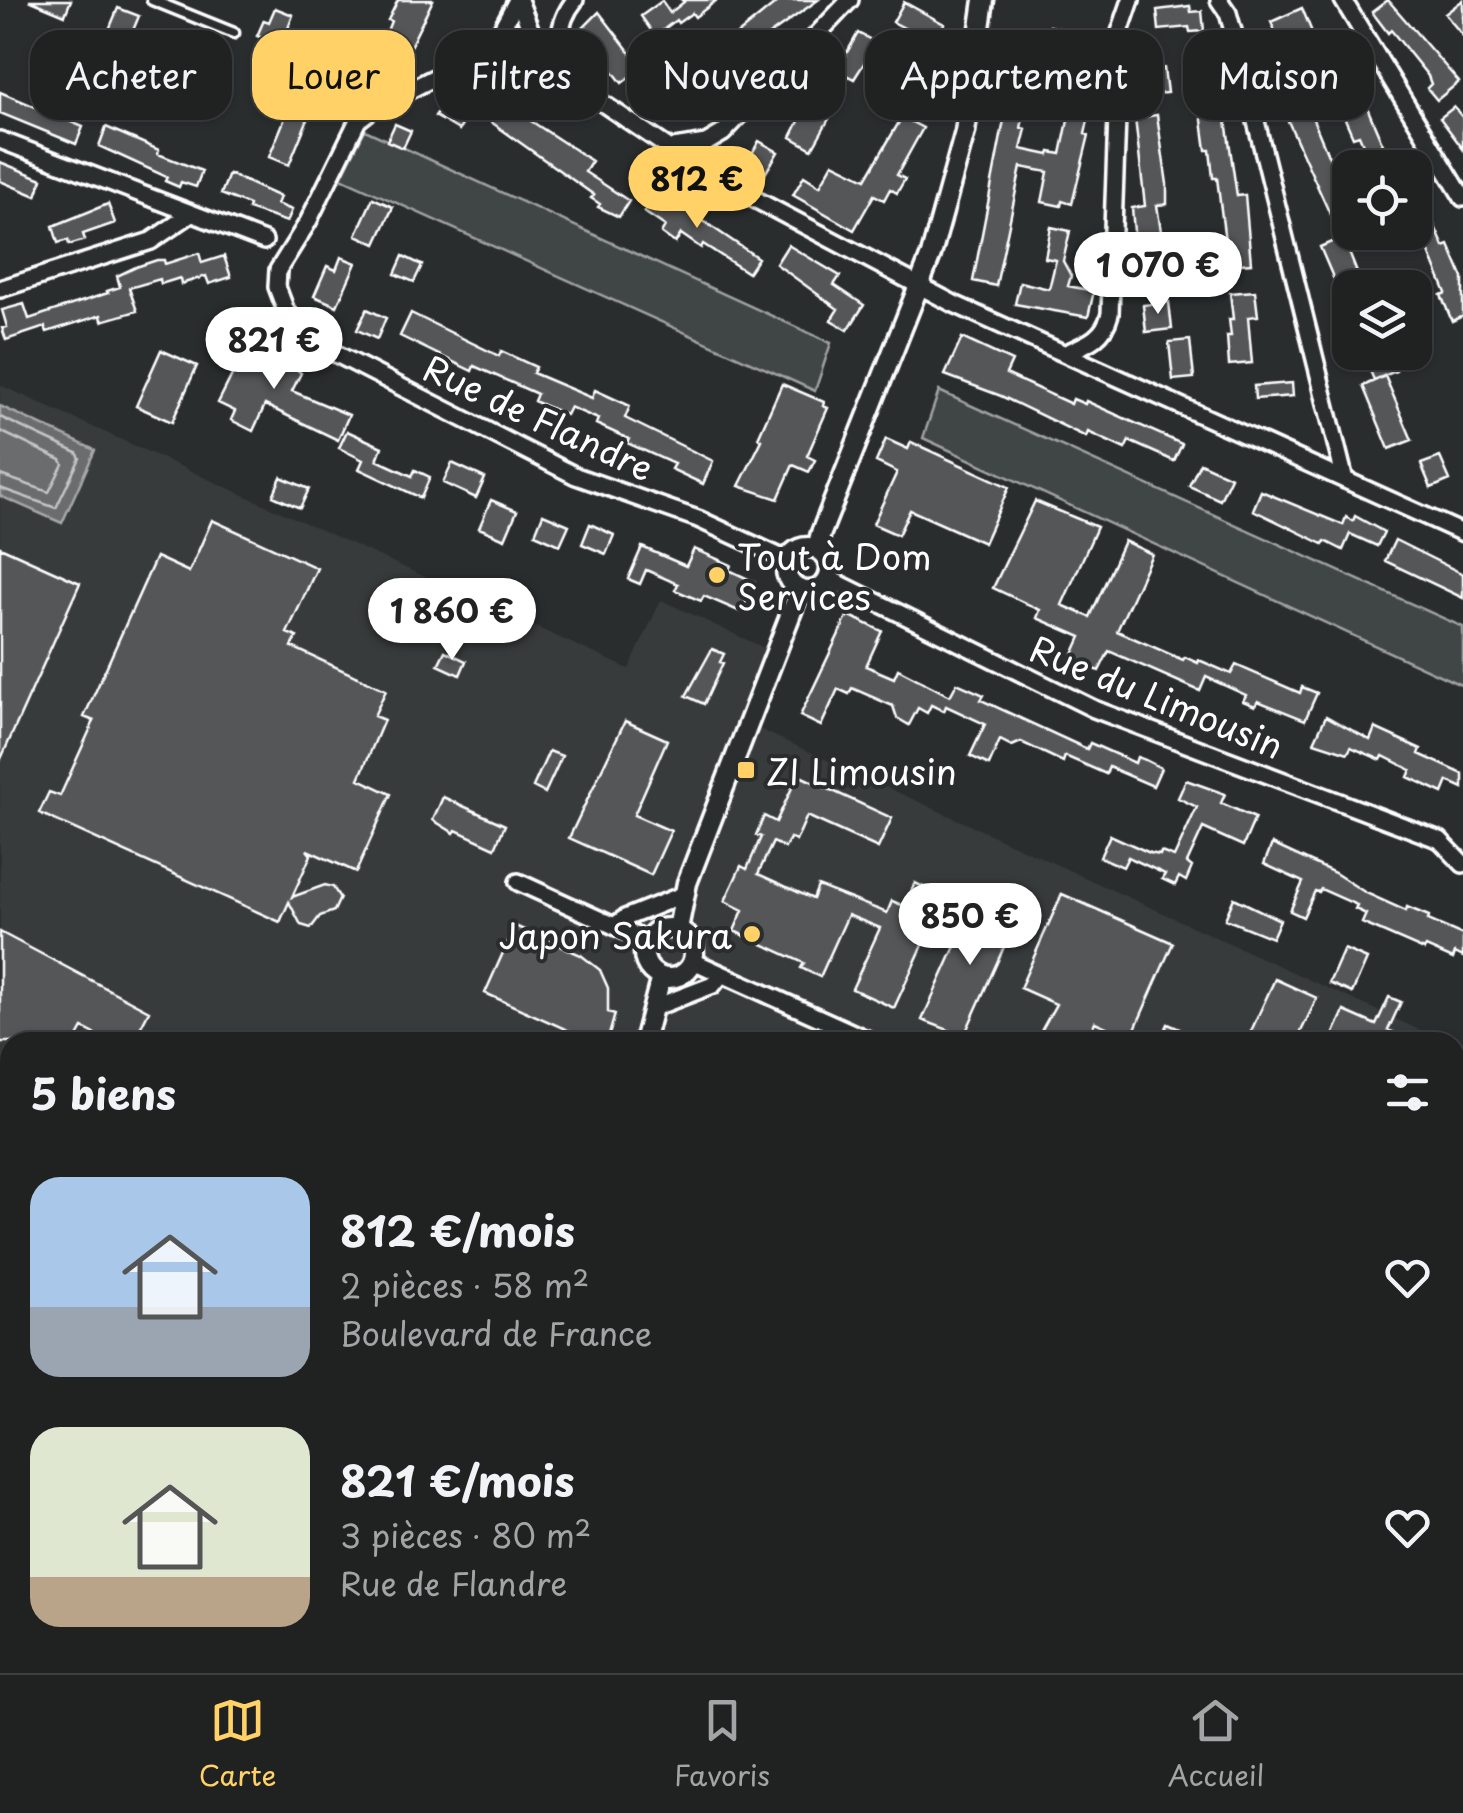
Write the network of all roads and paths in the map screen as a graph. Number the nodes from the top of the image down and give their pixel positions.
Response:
1 (152, 0) edge
2 (518, 0) edge
3 (576, 0) edge
4 (850, 0) edge
5 (984, 0) edge
6 (1132, 0) edge
7 (1219, 0) edge
8 (1343, 0) edge
9 (501, 30) edge
10 (528, 30) edge
11 (559, 30) edge
12 (234, 33) dead end
13 (435, 77) edge
14 (607, 108) edge
15 (0, 140) edge
16 (667, 149) junction
17 (1463, 198) edge
18 (191, 214) junction
19 (264, 241) dead end
20 (918, 286) junction
21 (0, 288) edge
22 (1066, 353) junction
23 (1345, 480) junction
24 (1463, 534) edge
25 (817, 548) junction
26 (787, 560) junction
27 (828, 578) junction
28 (800, 590) junction
29 (1463, 864) edge
30 (518, 882) dead end
31 (684, 894) junction
32 (614, 926) junction
33 (678, 929) junction
34 (647, 940) junction
35 (693, 962) junction
36 (721, 975) junction
37 (660, 977) junction
38 (653, 1008) junction
39 (647, 1032) edge
40 (850, 1032) edge

1 - 12 lane
2 - 9 street
2 - 10 street
3 - 11 street
4 - 16 street
5 - 20 street
6 - 22 street
7 - 23 street
8 - 17 street
13 - 26 street, Rue de Flandre
14 - 16 street
15 - 18 street
16 - 20 street
18 - 19 street
18 - 21 street
20 - 22 street
20 - 25 street
22 - 23 street
23 - 24 street
25 - 26 street
25 - 27 street
26 - 28 street
27 - 28 street
27 - 29 street, Rue du Limousin
28 - 31 street
30 - 32 street
31 - 32 street
31 - 33 street
32 - 34 street
33 - 34 street
33 - 35 street
34 - 37 street
35 - 36 street
35 - 37 street
36 - 38 street
36 - 40 street
37 - 38 street
38 - 39 street

